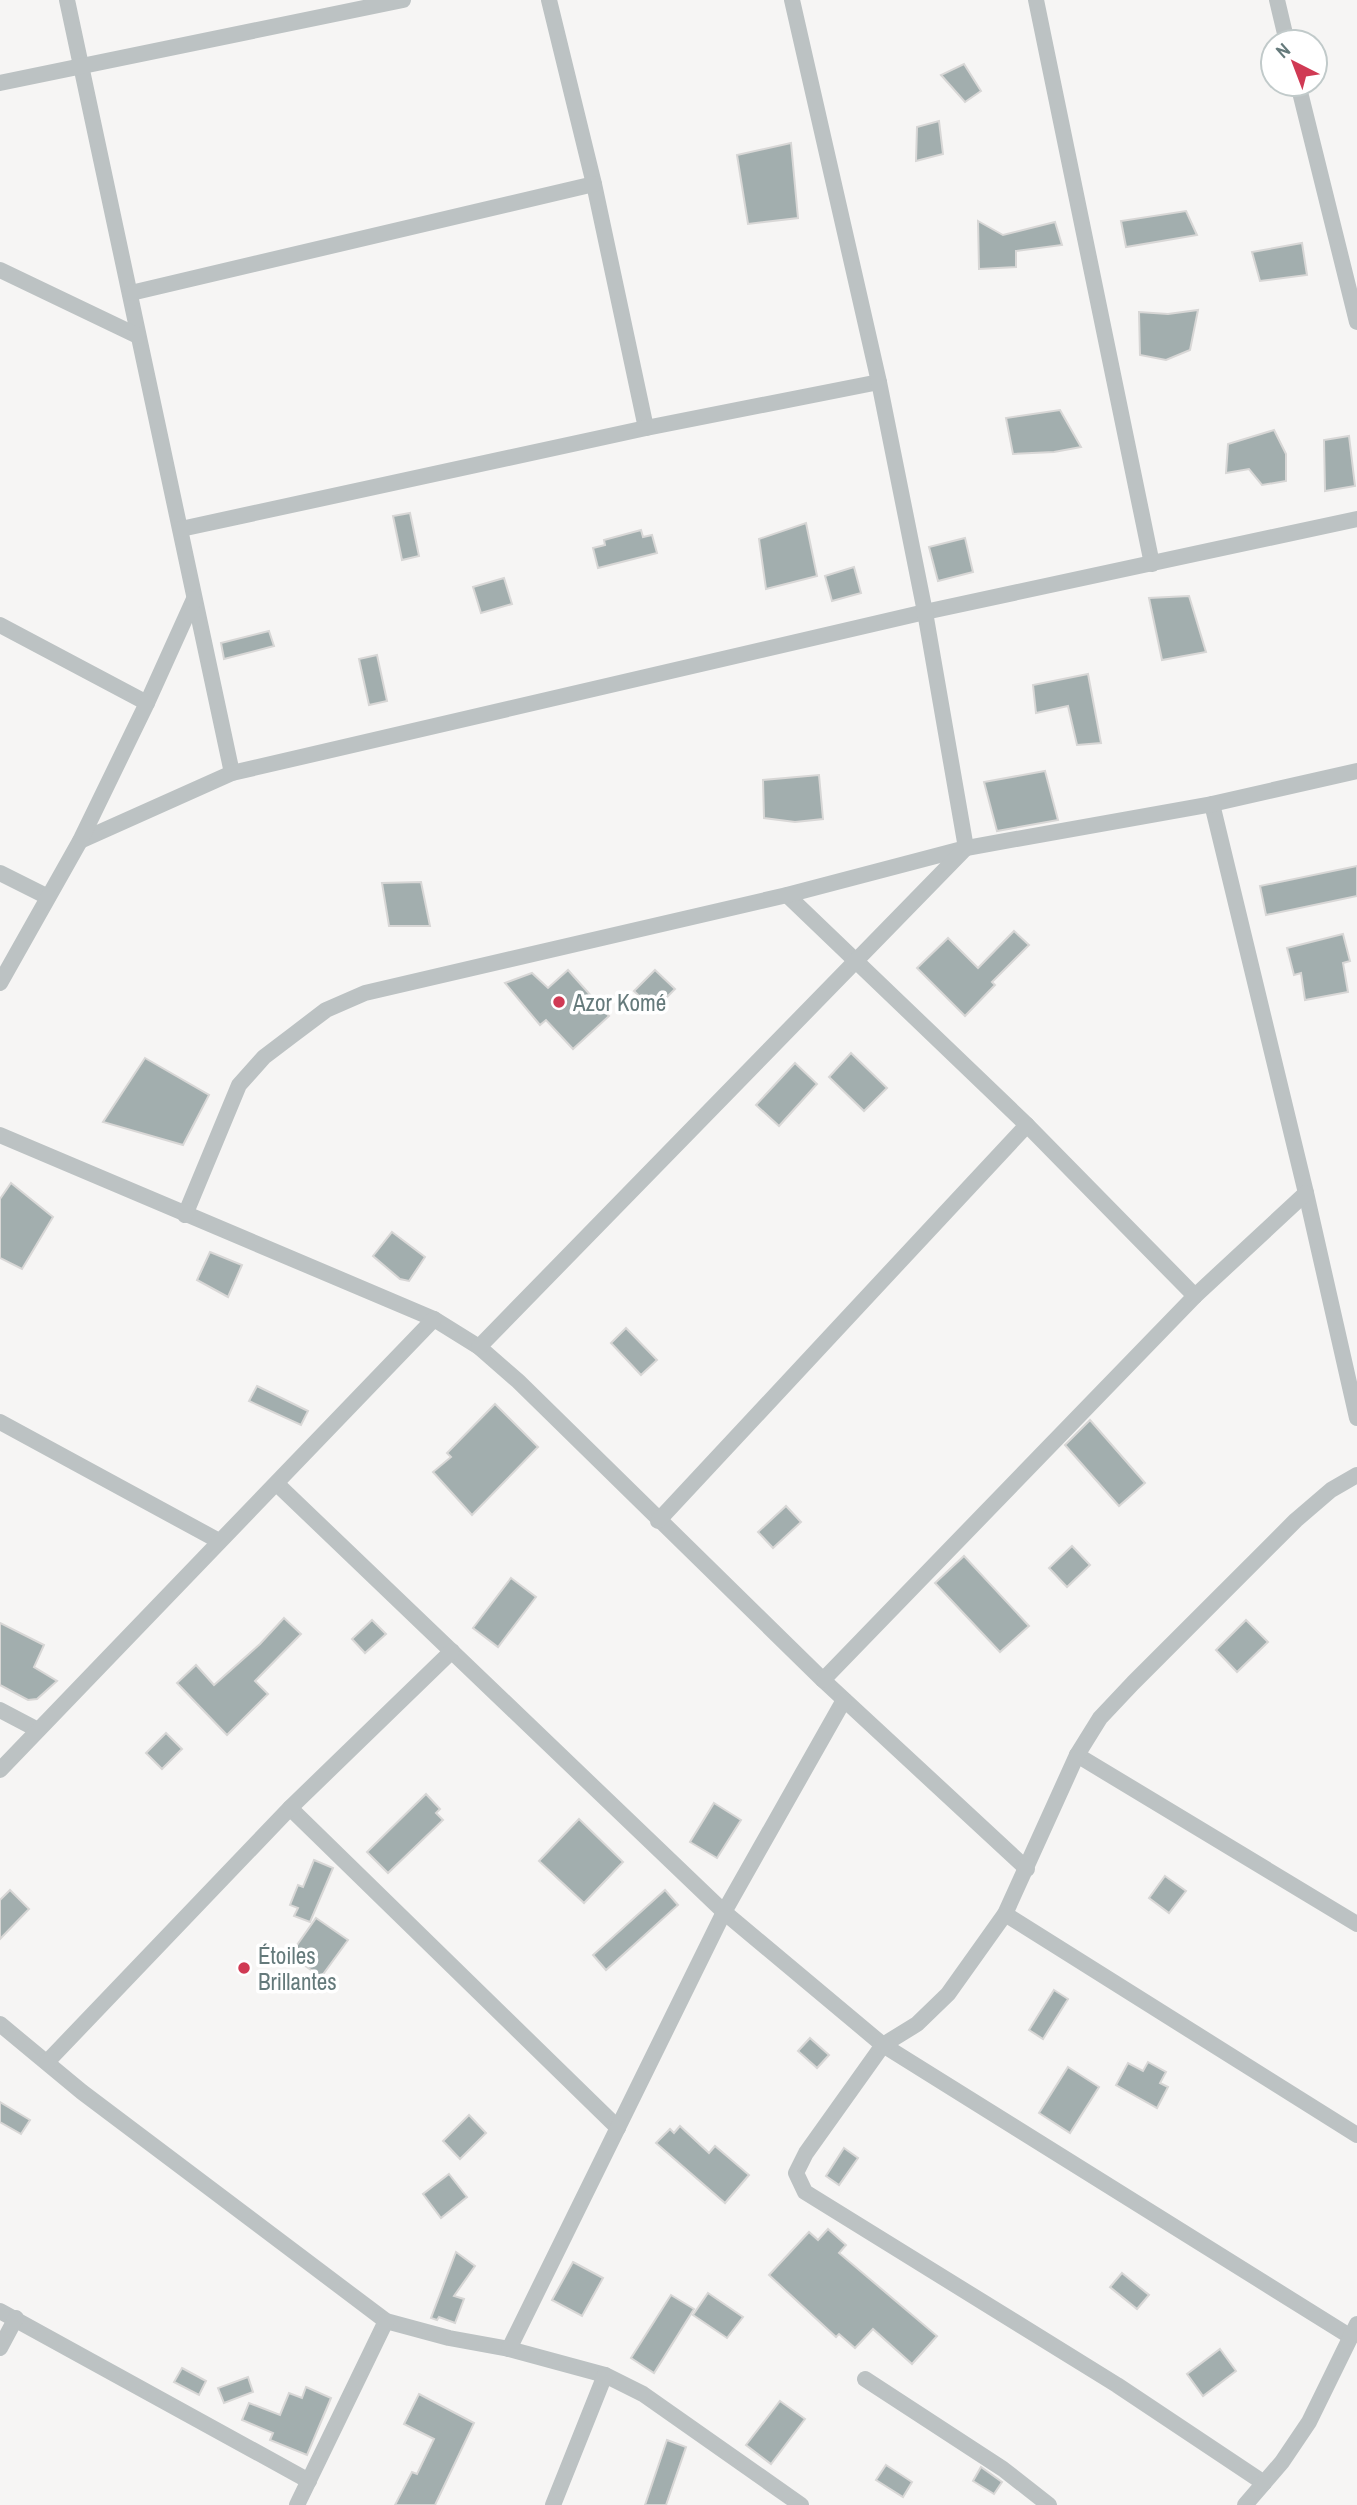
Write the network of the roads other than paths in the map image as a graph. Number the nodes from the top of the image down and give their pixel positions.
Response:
1 (67, 0) edge
2 (403, 0) edge
3 (549, 0) edge
4 (792, 0) edge
5 (1036, 0) edge
6 (1277, 0) edge
7 (1284, 28) edge
8 (81, 65) junction
9 (0, 83) edge
10 (1301, 98) edge
11 (594, 184) junction
12 (0, 270) edge
13 (131, 293) junction
14 (1357, 322) edge
15 (138, 336) junction
16 (879, 382) junction
17 (646, 428) junction
18 (1357, 519) edge
19 (181, 529) junction
20 (1152, 564) junction
21 (194, 599) junction
22 (925, 612) junction
23 (0, 625) edge
24 (147, 703) junction
25 (1357, 771) edge
26 (232, 773) junction
27 (1212, 804) junction
28 (80, 841) junction
29 (966, 848) junction
30 (0, 873) edge
31 (787, 895) junction
32 (48, 897) junction
33 (857, 960) junction
34 (0, 983) edge
35 (1027, 1125) junction
36 (0, 1135) edge
37 (1306, 1193) junction
38 (185, 1215) junction
39 (1195, 1296) junction
40 (434, 1319) junction
41 (479, 1347) junction
42 (1357, 1418) edge
43 (0, 1422) edge
44 (1357, 1475) edge
45 (277, 1484) junction
46 (658, 1521) junction
47 (219, 1541) junction
48 (452, 1651) junction
49 (823, 1680) junction
50 (844, 1700) junction
51 (0, 1710) edge
52 (38, 1730) junction
53 (1077, 1755) junction
54 (0, 1770) edge
55 (290, 1808) junction
56 (1027, 1869) junction
57 (724, 1912) junction
58 (1004, 1914) junction
59 (1357, 1924) edge
60 (0, 2024) edge
61 (883, 2045) junction
62 (47, 2062) junction
63 (618, 2127) junction
64 (1357, 2135) edge
65 (0, 2311) edge
66 (16, 2318) junction
67 (386, 2321) junction
68 (1354, 2330) edge
69 (0, 2348) edge
70 (509, 2349) junction
71 (605, 2375) junction
72 (865, 2379) dead end
73 (309, 2481) junction
74 (1264, 2483) junction
75 (297, 2505) edge
76 (553, 2505) edge
77 (801, 2505) edge
78 (1049, 2505) edge
79 (1245, 2505) edge

1 - 8 street
2 - 8 street
3 - 11 street
4 - 16 street
5 - 20 street
6 - 7 street
8 - 9 street
8 - 13 street
10 - 14 street
11 - 13 street
11 - 17 street
12 - 15 street
13 - 15 street
15 - 19 street
16 - 17 street
16 - 22 street
17 - 19 street
18 - 20 street
19 - 21 street
20 - 22 street
21 - 24 street
21 - 26 street
22 - 26 street
22 - 29 street
23 - 24 street
24 - 28 street
25 - 27 street
26 - 28 street
27 - 29 street
27 - 37 street
28 - 32 street
29 - 31 street
29 - 33 street
30 - 32 street
31 - 33 street
31 - 38 street
32 - 34 street
33 - 35 street
33 - 41 street
35 - 39 street
35 - 46 street
36 - 38 street
37 - 39 street
37 - 42 street
38 - 40 street
39 - 49 street
40 - 41 street
40 - 45 street
41 - 46 street
43 - 47 street
44 - 53 street
45 - 47 street
45 - 48 street
46 - 49 street
47 - 52 street
48 - 55 street
48 - 57 street
49 - 50 street
50 - 56 street
50 - 57 street
51 - 52 street
52 - 54 street
53 - 56 street
53 - 59 street
55 - 62 street
55 - 63 street
56 - 58 street
57 - 61 street
57 - 63 street
58 - 61 street
58 - 64 street
60 - 62 street
61 - 68 street
61 - 74 street
62 - 67 street
63 - 70 street
65 - 66 street
66 - 69 street
66 - 73 street
67 - 70 street
67 - 73 street
68 - 74 street
70 - 71 street
71 - 76 street
71 - 77 street
72 - 78 street
73 - 75 street
74 - 79 street

